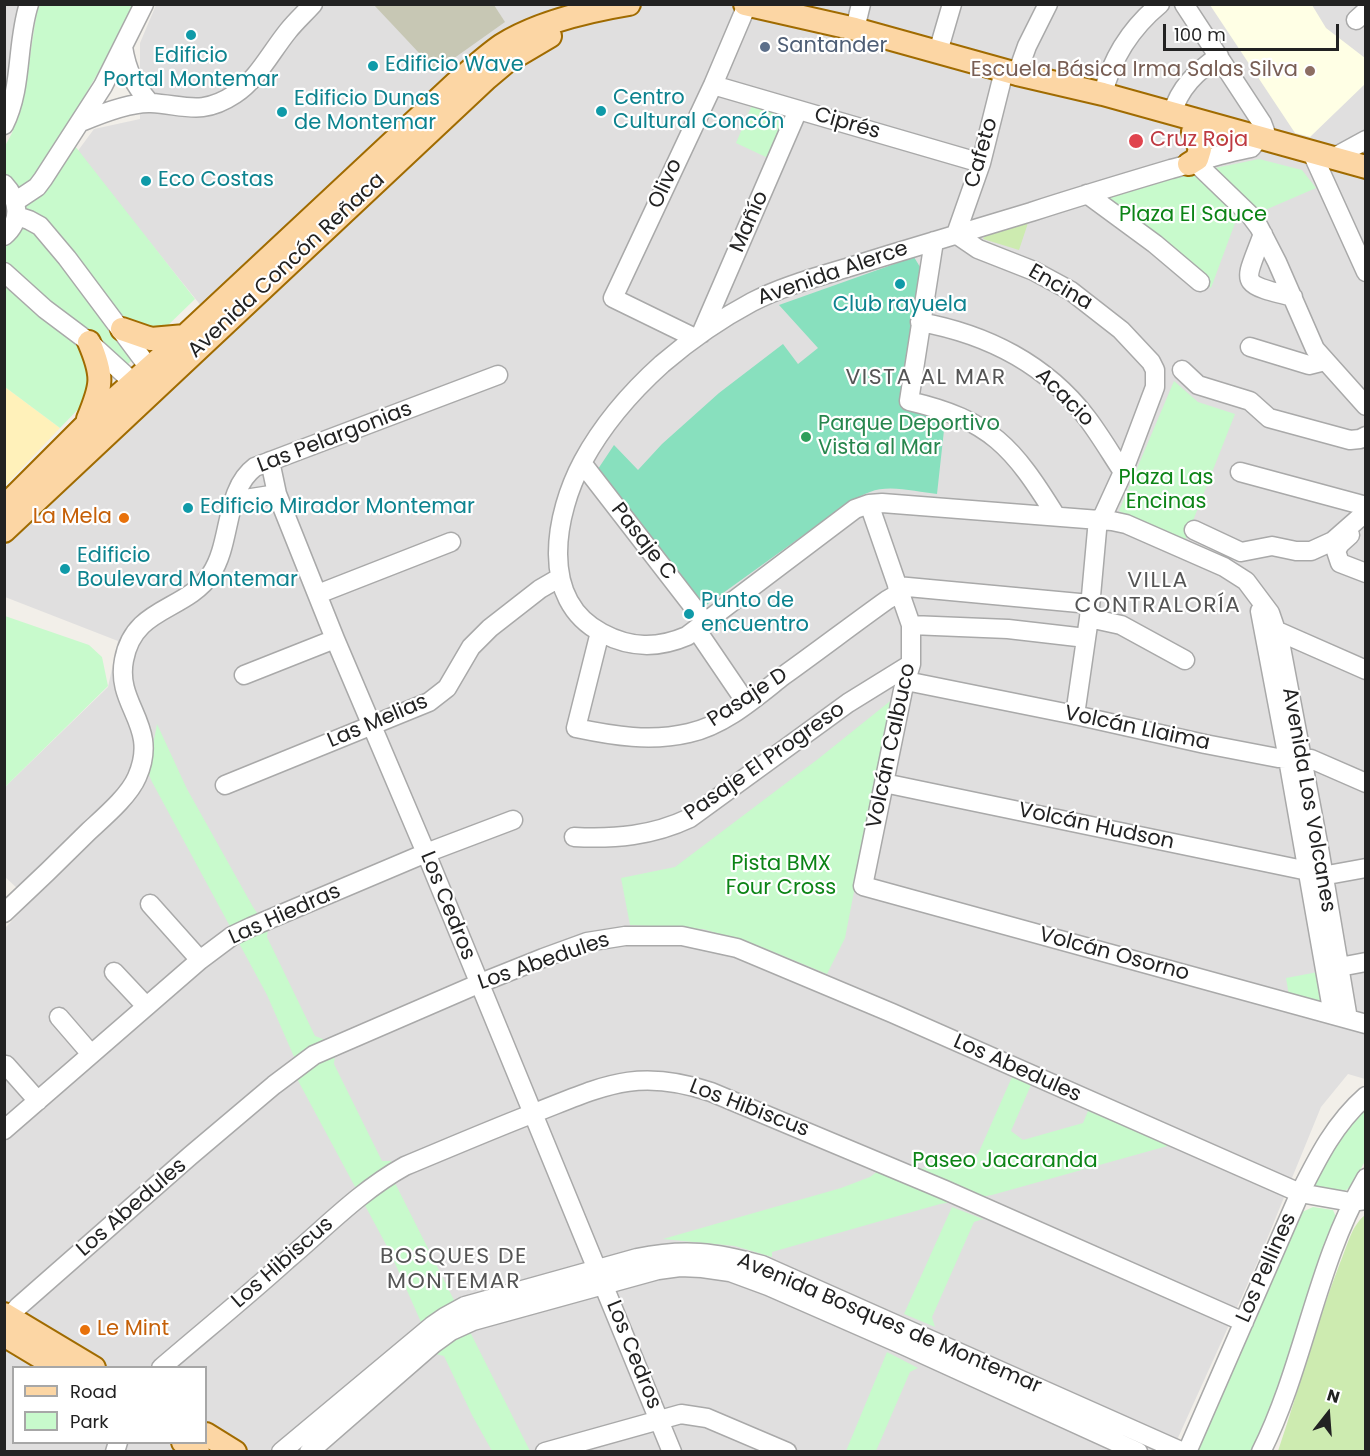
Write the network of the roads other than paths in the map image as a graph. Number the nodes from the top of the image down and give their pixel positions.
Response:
1 (29, 4) edge
2 (144, 4) edge
3 (313, 4) edge
4 (629, 4) edge
5 (861, 4) edge
6 (952, 4) edge
7 (1048, 4) edge
8 (1160, 4) edge
9 (1184, 4) edge
10 (758, 6) edge
11 (581, 15) junction
12 (855, 29) junction
13 (123, 48) junction
14 (938, 52) junction
15 (1219, 56) junction
16 (1011, 73) junction
17 (713, 85) junction
18 (1103, 94) junction
19 (150, 102) junction
20 (798, 110) junction
21 (1172, 114) junction
22 (81, 122) junction
23 (4, 125) edge
24 (1193, 132) junction
25 (1365, 140) edge
26 (1256, 143) junction
27 (1320, 158) junction
28 (981, 163) junction
29 (1192, 163) junction
30 (1365, 167) edge
31 (1365, 178) edge
32 (4, 184) edge
33 (1088, 194) junction
34 (16, 208) junction
35 (956, 234) junction
36 (1263, 234) junction
37 (4, 236) edge
38 (934, 241) junction
39 (4, 272) edge
40 (1365, 272) edge
41 (1200, 282) dead end
42 (1293, 297) junction
43 (920, 322) junction
44 (122, 329) junction
45 (185, 336) junction
46 (698, 336) junction
47 (89, 342) junction
48 (1250, 347) dead end
49 (1324, 361) junction
50 (1182, 370) dead end
51 (498, 375) dead end
52 (145, 381) junction
53 (1365, 406) edge
54 (87, 424) junction
55 (1365, 436) edge
56 (270, 461) junction
57 (582, 463) junction
58 (1123, 472) junction
59 (1240, 472) dead end
60 (277, 494) junction
61 (236, 498) junction
62 (869, 504) junction
63 (1365, 506) edge
64 (4, 507) edge
65 (1365, 512) edge
66 (1056, 516) junction
67 (1100, 519) junction
68 (1365, 522) edge
69 (1194, 530) dead end
70 (4, 531) edge
71 (451, 543) dead end
72 (1365, 573) edge
73 (559, 578) junction
74 (898, 590) junction
75 (318, 594) junction
76 (1089, 611) junction
77 (701, 625) junction
78 (911, 625) junction
79 (1270, 631) junction
80 (600, 632) junction
81 (1086, 638) junction
82 (335, 639) junction
83 (1185, 660) dead end
84 (1365, 670) edge
85 (908, 673) junction
86 (243, 675) dead end
87 (747, 704) junction
88 (1075, 715) junction
89 (372, 726) junction
90 (1295, 759) junction
91 (884, 783) junction
92 (1365, 783) edge
93 (225, 784) dead end
94 (513, 820) dead end
95 (574, 837) dead end
96 (426, 853) junction
97 (1365, 868) edge
98 (1315, 873) junction
99 (863, 886) joint
100 (150, 904) dead end
101 (4, 913) edge
102 (200, 960) junction
103 (1365, 962) edge
104 (1332, 969) junction
105 (114, 972) dead end
106 (478, 984) junction
107 (146, 1006) junction
108 (59, 1017) dead end
109 (1340, 1017) junction
110 (1365, 1024) edge
111 (91, 1054) junction
112 (6, 1065) edge
113 (1365, 1096) edge
114 (38, 1101) junction
115 (532, 1114) junction
116 (4, 1130) edge
117 (1365, 1178) edge
118 (1300, 1193) junction
119 (1358, 1201) edge
120 (601, 1277) junction
121 (1244, 1322) junction
122 (6, 1324) edge
123 (56, 1366) edge
124 (90, 1366) edge
125 (163, 1366) edge
126 (658, 1419) junction
127 (207, 1435) edge
128 (185, 1444) edge
129 (198, 1452) edge
130 (235, 1452) edge
131 (281, 1452) edge
132 (309, 1452) edge
133 (545, 1452) edge
134 (672, 1452) edge
135 (787, 1452) edge
136 (1138, 1452) edge
137 (1183, 1452) edge
138 (1187, 1452) edge
139 (1261, 1452) edge

1 - 23 street
2 - 13 street
3 - 19 street
4 - 11 main road, Avenida Concón Reñaca
5 - 12 street
6 - 14 street
7 - 16 street, Cafeto
8 - 18 street
9 - 15 street
10 - 12 main road
10 - 17 street, Olivo
11 - 45 main road, Avenida Concón Reñaca
11 - 52 main road, Avenida Concón Reñaca
12 - 14 main road
13 - 19 street
13 - 22 street
14 - 16 main road
15 - 21 street
15 - 26 street
16 - 18 main road
16 - 24 main road
16 - 28 street, Cafeto
17 - 20 street, Ciprés
17 - 46 street, Olivo
18 - 21 main road
19 - 22 street
20 - 28 street, Ciprés
20 - 46 street, Mañío
21 - 26 main road
22 - 34 street
24 - 26 main road
24 - 29 main road
25 - 27 street
26 - 27 main road
26 - 29 street, Avenida Alerce
27 - 30 main road
27 - 31 main road
27 - 40 street
28 - 35 street, Cafeto
29 - 33 street, Avenida Alerce
29 - 36 street
32 - 34 street
33 - 35 street, Avenida Alerce
33 - 41 street
34 - 37 street
34 - 44 street
35 - 38 street, Avenida Alerce
35 - 58 street, Encina
36 - 42 street
36 - 42 street
38 - 43 street
38 - 46 street, Avenida Alerce
39 - 47 street
42 - 49 street
43 - 58 street, Acacio
43 - 66 street
44 - 45 main road
44 - 52 street
45 - 52 main road, Avenida Concón Reñaca
46 - 57 street, Avenida Alerce
47 - 52 street
47 - 54 main road
48 - 49 street
49 - 53 street
50 - 55 street
51 - 56 street, Las Pelargonias
52 - 54 main road, Avenida Concón Reñaca
52 - 70 main road, Avenida Concón Reñaca
54 - 64 main road, Avenida Concón Reñaca
56 - 60 street, Los Cedros
56 - 61 street, Las Pelargonias
57 - 73 street, Avenida Alerce
57 - 77 street, Pasaje C
58 - 67 street
59 - 63 street
60 - 61 street
60 - 75 street, Los Cedros
61 - 101 street, Las Pelargonias
62 - 66 street, Avenida Alerce
62 - 74 street, Volcán Calbuco
62 - 77 street, Avenida Alerce
65 - 69 street
66 - 67 street, Avenida Alerce
67 - 76 street
67 - 79 street, Avenida Los Volcanes
68 - 72 street
71 - 75 street
73 - 80 street, Avenida Alerce
73 - 89 street, Las Melias
74 - 76 street
74 - 78 street, Volcán Calbuco
74 - 87 street, Pasaje D
75 - 82 street, Los Cedros
76 - 81 street
76 - 83 street
77 - 80 street, Avenida Alerce
77 - 87 street, Pasaje C
78 - 81 street
78 - 85 street, Volcán Calbuco
79 - 84 street
79 - 90 street, Avenida Los Volcanes
80 - 87 street, Pasaje D
81 - 88 street
82 - 86 street
82 - 89 street, Los Cedros
85 - 88 street, Volcán Llaima
85 - 91 street, Volcán Calbuco
85 - 95 street, Pasaje El Progreso
88 - 90 street, Volcán Llaima
89 - 93 street, Las Melias
89 - 96 street, Los Cedros
90 - 92 street, Volcán Llaima
90 - 98 street, Avenida Los Volcanes
91 - 98 street, Volcán Hudson
91 - 99 street, Volcán Calbuco
94 - 96 street, Las Hiedras
96 - 102 street, Las Hiedras
96 - 106 street, Los Cedros
97 - 98 street
98 - 104 street, Avenida Los Volcanes
99 - 109 street, Volcán Osorno
100 - 102 street
102 - 107 street, Las Hiedras
103 - 104 street
104 - 109 street, Avenida Los Volcanes
105 - 107 street
106 - 115 street, Los Cedros
106 - 118 street, Los Abedules
106 - 122 street, Los Abedules
107 - 111 street, Las Hiedras
108 - 111 street
109 - 110 street, Volcán Osorno
111 - 114 street, Las Hiedras
112 - 114 street
113 - 118 street, Los Pellines
114 - 116 street, Las Hiedras
115 - 120 street, Los Cedros
115 - 121 street, Los Hibiscus
115 - 125 street, Los Hibiscus
117 - 119 street
118 - 119 street, Los Abedules
118 - 121 street, Los Pellines
119 - 139 street
120 - 126 street, Los Cedros
120 - 131 street, Avenida Bosques de Montemar
120 - 132 street, Avenida Bosques de Montemar
120 - 136 street, Avenida Bosques de Montemar
120 - 137 street, Avenida Bosques de Montemar
121 - 138 street, Los Pellines
122 - 123 main road
122 - 124 main road
126 - 133 street
126 - 134 street, Los Cedros
126 - 135 street
127 - 130 main road
128 - 129 main road

